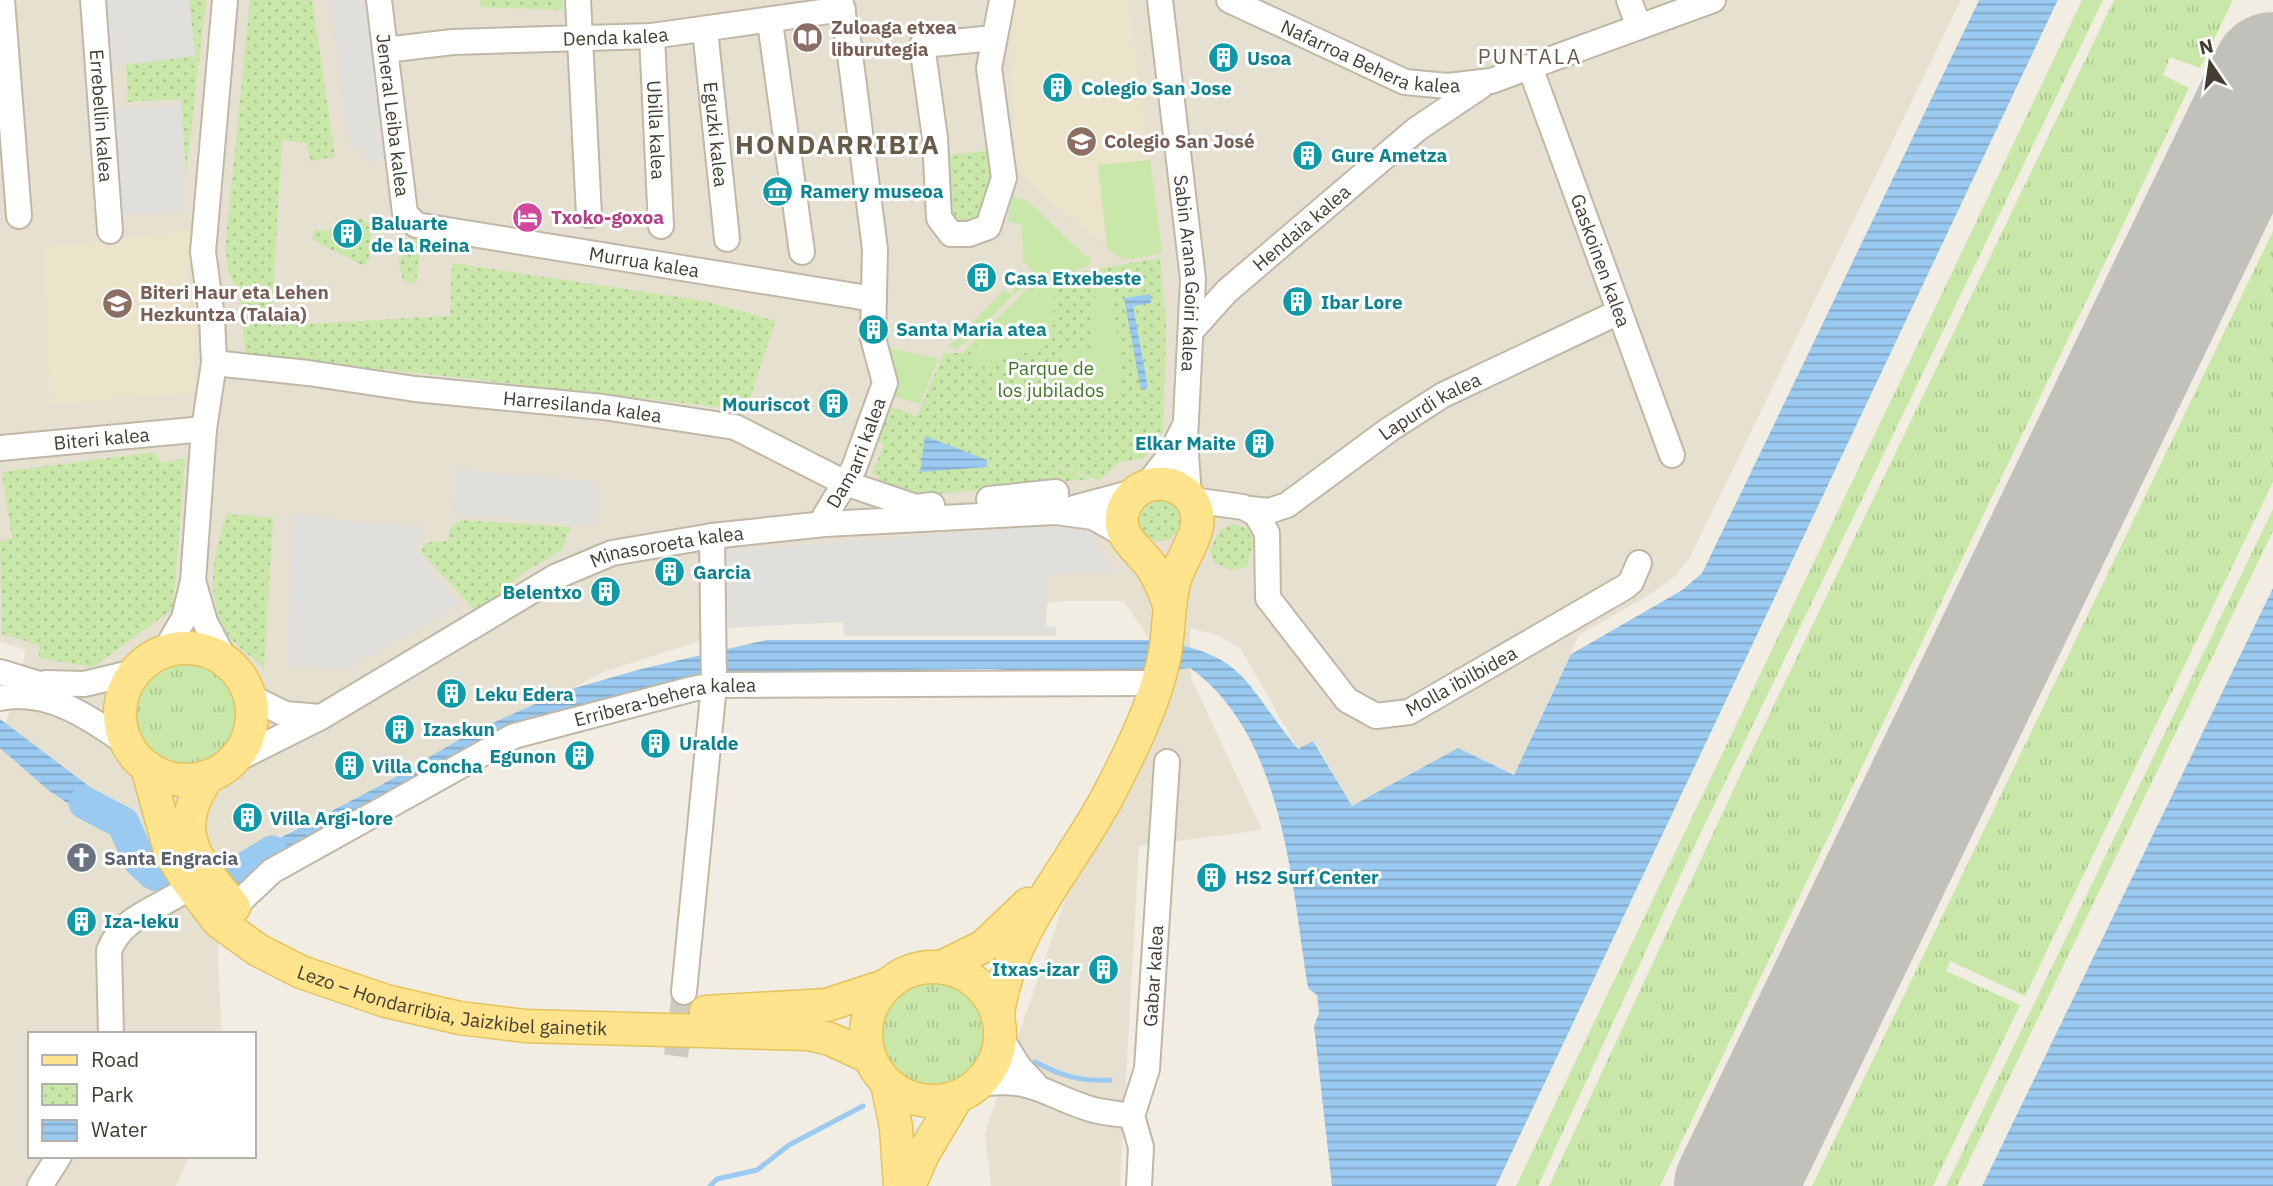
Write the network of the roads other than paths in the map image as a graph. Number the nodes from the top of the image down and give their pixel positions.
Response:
1 (2, 0) edge
2 (93, 0) edge
3 (225, 0) edge
4 (379, 0) edge
5 (578, 0) edge
6 (1002, 0) edge
7 (1160, 0) edge
8 (1229, 0) edge
9 (1629, 0) edge
10 (1713, 0) edge
11 (842, 4) edge
12 (770, 22) junction
13 (1639, 27) junction
14 (705, 30) junction
15 (652, 36) junction
16 (994, 38) junction
17 (579, 40) junction
18 (385, 50) junction
19 (1530, 67) junction
20 (1491, 81) junction
21 (1405, 82) junction
22 (1417, 129) junction
23 (589, 215) dead end
24 (19, 216) dead end
25 (416, 225) joint
26 (661, 226) dead end
27 (110, 231) dead end
28 (727, 239) dead end
29 (802, 252) dead end
30 (874, 299) junction
31 (1619, 312) junction
32 (1192, 330) junction
33 (214, 363) junction
34 (1185, 421) junction
35 (204, 429) junction
36 (0, 447) edge
37 (1671, 455) dead end
38 (845, 483) junction
39 (1142, 488) junction
40 (1247, 509) junction
41 (1056, 512) junction
42 (1191, 517) junction
43 (825, 524) junction
44 (712, 536) junction
45 (1133, 544) junction
46 (1639, 563) dead end
47 (193, 581) junction
48 (1169, 604) junction
49 (165, 651) junction
50 (225, 660) junction
51 (0, 672) edge
52 (135, 672) junction
53 (30, 680) junction
54 (714, 683) junction
55 (1150, 690) junction
56 (251, 697) junction
57 (0, 698) edge
58 (321, 717) junction
59 (124, 736) junction
60 (1167, 762) dead end
61 (147, 767) junction
62 (220, 769) junction
63 (180, 845) junction
64 (1077, 848) junction
65 (197, 900) junction
66 (942, 967) junction
67 (885, 986) junction
68 (684, 992) tunnel mouth
69 (999, 1026) junction
70 (111, 1032) edge
71 (869, 1057) junction
72 (887, 1083) junction
73 (1035, 1084) junction
74 (967, 1090) junction
75 (1132, 1116) junction
76 (58, 1158) edge
77 (40, 1186) edge
78 (900, 1186) edge
79 (909, 1186) edge
80 (1139, 1186) edge

1 - 24 street
2 - 27 street, Errebellin kalea
3 - 33 street
4 - 18 street, Jeneral Leiba kalea
5 - 17 street
6 - 16 street
7 - 32 street, Sabin Arana Goiri kalea
8 - 21 street, Nafarroa Behera kalea
9 - 13 street
10 - 13 street, Nafarroa Behera kalea
11 - 12 street, Denda kalea
11 - 30 street, Damarri kalea
12 - 14 street, Denda kalea
12 - 29 street
13 - 19 street, Nafarroa Behera kalea
14 - 15 street, Denda kalea
14 - 28 street, Eguzki kalea
15 - 17 street, Denda kalea
15 - 26 street, Ubilla kalea
16 - 16 street
17 - 18 street, Denda kalea
17 - 23 street
18 - 25 street, Jeneral Leiba kalea
19 - 20 street, Nafarroa Behera kalea
19 - 31 street, Gaskoinen kalea
20 - 21 street, Nafarroa Behera kalea
20 - 22 street, Hendaia kalea
21 - 22 street
22 - 32 street, Hendaia kalea
25 - 30 street, Murrua kalea
30 - 38 street, Damarri kalea
31 - 37 street, Gaskoinen kalea
31 - 40 street, Lapurdi kalea
32 - 34 street, Sabin Arana Goiri kalea
33 - 35 street
33 - 38 street, Harresilanda kalea
34 - 39 street, Sabin Arana Goiri kalea
34 - 42 street, Sabin Arana Goiri kalea
35 - 36 street, Biteri kalea
35 - 47 street
38 - 41 street, Harresilanda kalea
38 - 43 street, Damarri kalea
39 - 41 street, Minasoroeta kalea
39 - 42 main road
39 - 45 main road
40 - 42 street
40 - 46 street, Molla ibilbidea
41 - 43 street, Minasoroeta kalea
41 - 45 street, Minasoroeta kalea
42 - 45 main road
42 - 48 main road
43 - 44 street, Minasoroeta kalea
44 - 54 street
44 - 58 street, Minasoroeta kalea
45 - 48 main road
47 - 49 street
47 - 50 street
48 - 55 main road
49 - 50 main road
49 - 52 main road
50 - 56 main road
51 - 53 street
52 - 53 street
52 - 59 main road
53 - 59 street
54 - 55 street, Erribera-behera kalea
54 - 65 street, Erribera-behera kalea
54 - 68 street
55 - 64 main road
56 - 58 street
56 - 62 main road
57 - 59 street
58 - 62 street, Minasoroeta kalea
59 - 61 main road
60 - 75 street, Gabar kalea
61 - 62 main road
61 - 63 main road, Lezo – Hondarribia, Jaizkibel gainetik
62 - 63 main road
63 - 65 main road, Lezo – Hondarribia, Jaizkibel gainetik
63 - 65 street
64 - 66 main road
64 - 69 main road
65 - 67 main road, Lezo – Hondarribia, Jaizkibel gainetik
65 - 70 street, Erribera-behera kalea
65 - 71 main road, Lezo – Hondarribia, Jaizkibel gainetik
66 - 67 main road
66 - 69 main road
67 - 71 main road
69 - 73 street
69 - 74 main road
71 - 72 main road
72 - 74 main road
72 - 78 main road
73 - 74 street
73 - 75 street
74 - 79 main road
75 - 80 street
76 - 77 street

